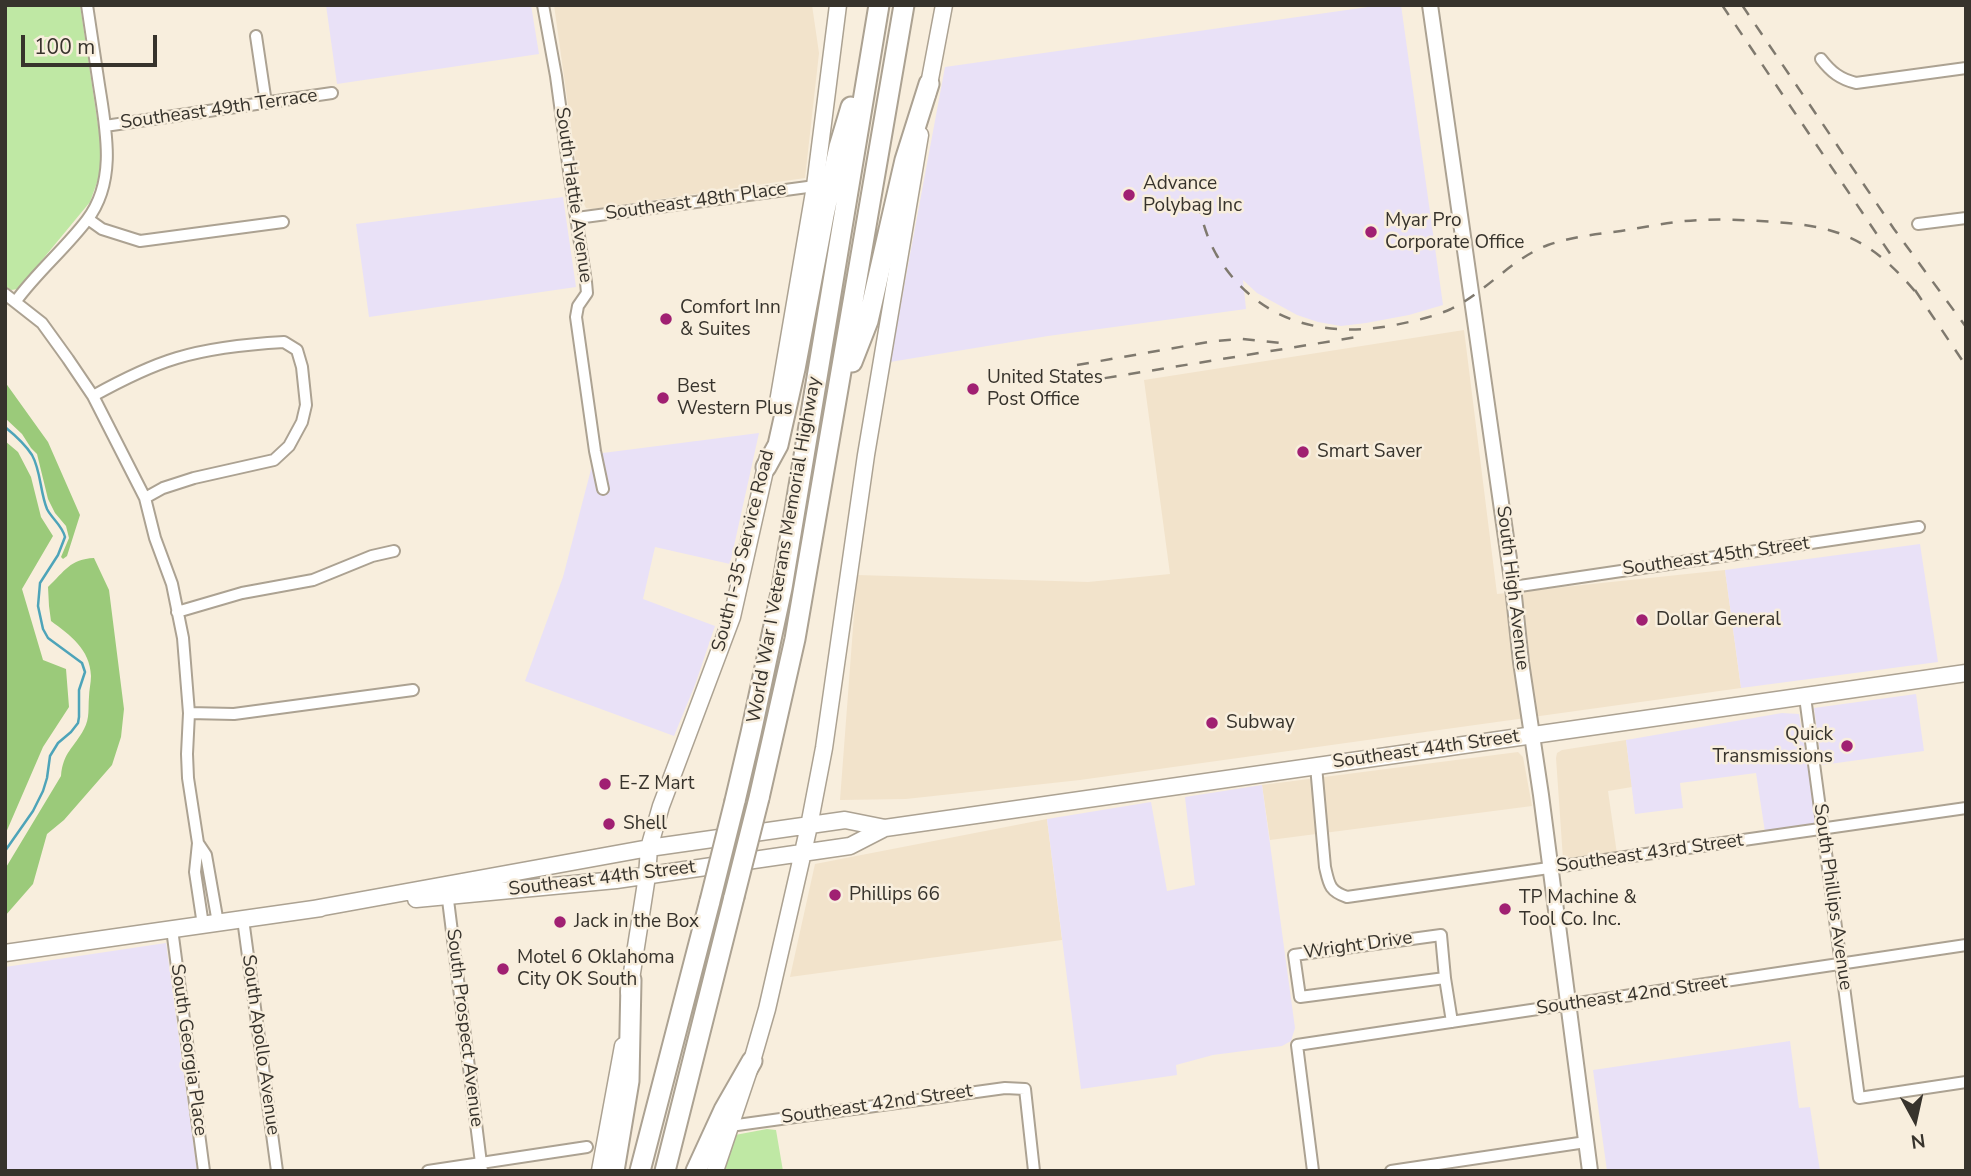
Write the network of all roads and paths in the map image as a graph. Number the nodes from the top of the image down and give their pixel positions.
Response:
1 (88, 5) edge
2 (543, 5) edge
3 (838, 5) edge
4 (879, 5) edge
5 (904, 5) edge
6 (944, 5) edge
7 (1430, 5) edge
8 (874, 32) junction
9 (256, 36) dead end
10 (1821, 59) dead end
11 (1966, 68) edge
12 (929, 84) junction
13 (332, 93) dead end
14 (266, 103) junction
15 (105, 126) junction
16 (815, 186) junction
17 (577, 218) junction
18 (1966, 218) edge
19 (88, 219) junction
20 (283, 222) dead end
21 (1918, 224) dead end
22 (5, 294) edge
23 (16, 301) junction
24 (93, 396) junction
25 (836, 402) junction
26 (766, 467) junction
27 (603, 489) dead end
28 (145, 498) junction
29 (1919, 527) dead end
30 (394, 551) dead end
31 (1513, 587) junction
32 (177, 611) junction
33 (1966, 673) edge
34 (413, 690) dead end
35 (1805, 697) junction
36 (189, 713) junction
37 (1532, 735) junction
38 (1316, 766) junction
39 (816, 794) junction
40 (1966, 808) edge
41 (845, 820) junction
42 (809, 826) junction
43 (886, 828) junction
44 (1823, 829) junction
45 (649, 848) junction
46 (803, 853) junction
47 (1550, 869) junction
48 (647, 876) junction
49 (616, 880) junction
50 (447, 890) junction
51 (642, 909) junction
52 (243, 919) junction
53 (210, 924) junction
54 (172, 929) junction
55 (1966, 946) edge
56 (5, 953) edge
57 (1841, 964) junction
58 (1446, 978) junction
59 (631, 980) junction
60 (1568, 1005) junction
61 (1452, 1022) junction
62 (752, 1061) junction
63 (1966, 1082) edge
64 (730, 1126) junction
65 (1586, 1142) junction
66 (587, 1147) dead end
67 (482, 1167) edge
68 (204, 1171) edge
69 (277, 1171) edge
70 (428, 1171) edge
71 (600, 1171) edge
72 (614, 1171) edge
73 (640, 1171) edge
74 (665, 1171) edge
75 (696, 1171) edge
76 (715, 1171) edge
77 (1034, 1171) edge
78 (1312, 1171) edge
79 (1391, 1171) edge
80 (1590, 1171) edge

1 - 15 street
2 - 17 street, South Hattie Avenue
3 - 16 main road, South I-35 Service Road
4 - 8 highway, World War I Veterans Memorial Highway
5 - 25 highway, World War I Veterans Memorial Highway
6 - 12 main road
7 - 31 street, South High Avenue
8 - 26 highway
8 - 73 highway, World War I Veterans Memorial Highway, bridge
9 - 14 street
10 - 11 street
12 - 25 highway
12 - 39 main road
13 - 14 street, Southeast 49th Terrace
14 - 15 street, Southeast 49th Terrace
15 - 19 street
16 - 17 street, Southeast 48th Place
16 - 26 main road, South I-35 Service Road
17 - 27 street, South Hattie Avenue
18 - 21 street
19 - 20 street
19 - 23 street
22 - 23 street
23 - 24 street
24 - 28 street
24 - 28 street
25 - 74 highway, World War I Veterans Memorial Highway, bridge
26 - 45 main road, South I-35 Service Road
28 - 32 street
29 - 31 street, Southeast 45th Street
30 - 32 street
31 - 37 street, South High Avenue
32 - 36 street
33 - 35 main road, Southeast 44th Street
34 - 36 street
35 - 37 main road, Southeast 44th Street
35 - 44 street, South Phillips Avenue
36 - 53 street
37 - 38 main road, Southeast 44th Street
37 - 47 street, South High Avenue
38 - 43 main road, Southeast 44th Street
38 - 47 street, Southeast 43rd Street
39 - 41 main road
39 - 42 main road
40 - 44 street, Southeast 43rd Street
41 - 42 main road, Southeast 44th Street
41 - 43 main road, Southeast 44th Street
42 - 45 main road, Southeast 44th Street
42 - 46 main road
43 - 46 main road, Southeast 44th Street
44 - 47 street, Southeast 43rd Street
44 - 57 street, South Phillips Avenue
45 - 48 main road, South I-35 Service Road
45 - 50 main road, Southeast 44th Street
46 - 48 main road, Southeast 44th Street
46 - 62 main road
47 - 60 street, South High Avenue
48 - 49 main road, Southeast 44th Street
48 - 51 main road, South I-35 Service Road
49 - 50 main road, Southeast 44th Street
49 - 51 main road
50 - 52 main road, Southeast 44th Street
50 - 67 street, South Prospect Avenue
51 - 59 main road, South I-35 Service Road
52 - 53 main road, Southeast 44th Street
52 - 69 street, South Apollo Avenue
53 - 54 main road, Southeast 44th Street
54 - 56 main road, Southeast 44th Street
54 - 68 street, South Georgia Place
55 - 57 street, Southeast 42nd Street
57 - 60 street, Southeast 42nd Street
57 - 63 street, South Phillips Avenue
58 - 58 street, Wright Drive
58 - 61 street, Wright Drive
59 - 71 main road, South I-35 Service Road
59 - 72 highway
60 - 61 street, Southeast 42nd Street
60 - 65 street, South High Avenue
61 - 78 street, Southeast 42nd Street
62 - 64 main road
62 - 75 highway
64 - 76 main road
64 - 77 street, Southeast 42nd Street
65 - 79 street
65 - 80 street, South High Avenue
66 - 67 street
67 - 70 street

